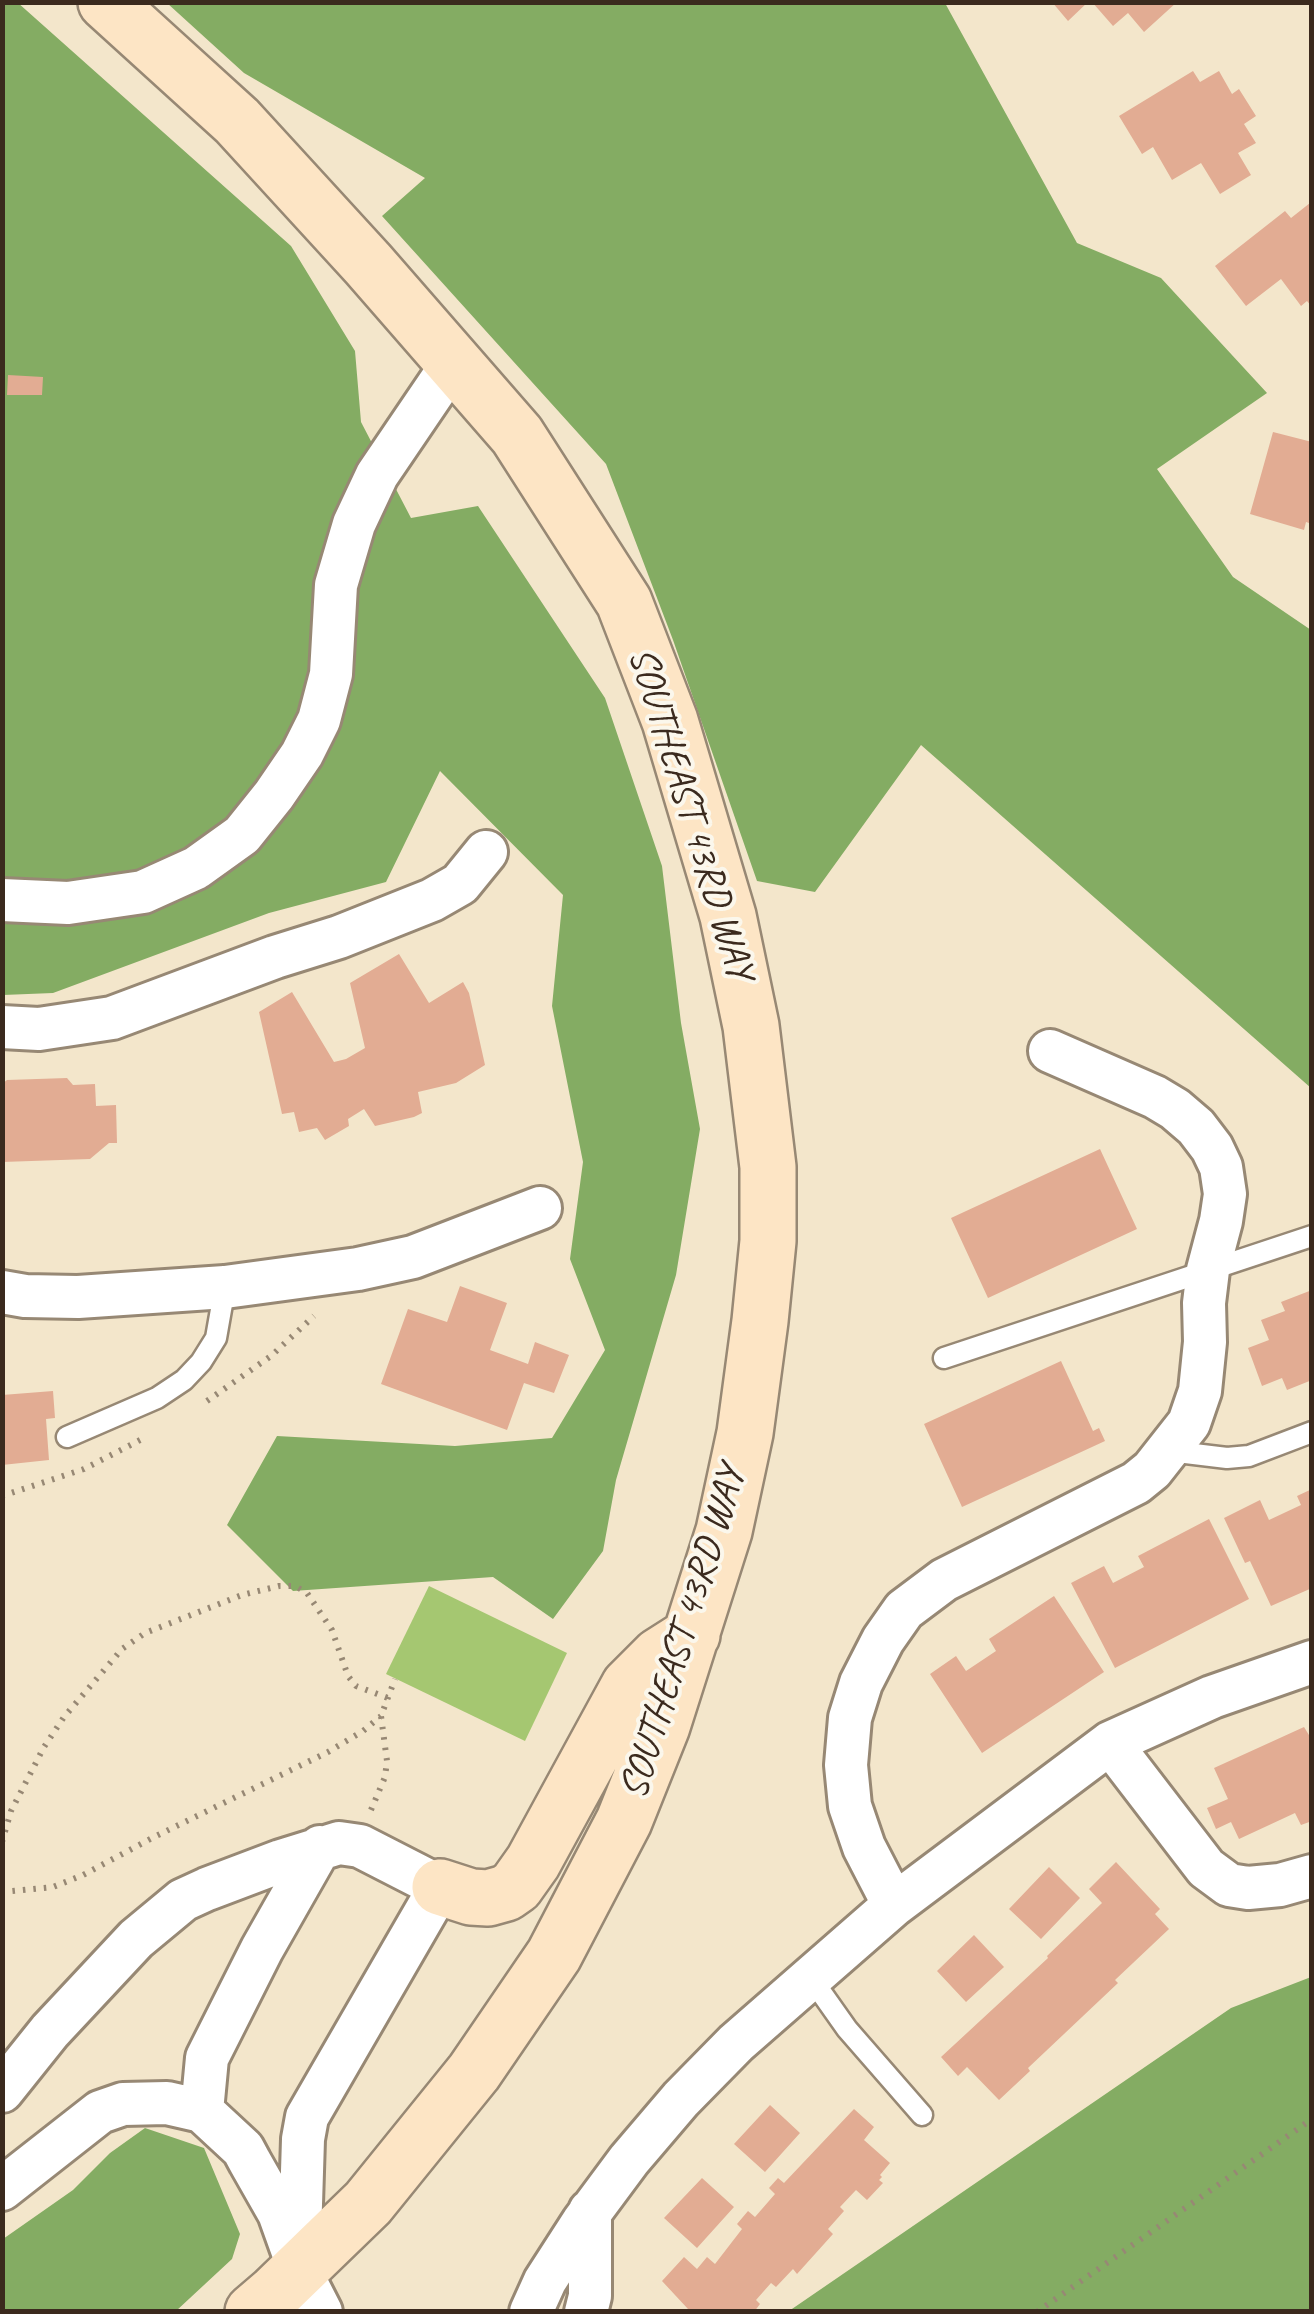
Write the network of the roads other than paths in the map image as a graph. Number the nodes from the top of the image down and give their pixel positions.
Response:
1 (106, 2) edge
2 (453, 362) junction
3 (486, 852) dead end
4 (2, 900) edge
5 (2, 1027) edge
6 (1050, 1051) dead end
7 (540, 1208) dead end
8 (1312, 1236) edge
9 (1208, 1270) junction
10 (224, 1287) junction
11 (2, 1292) edge
12 (944, 1358) dead end
13 (1312, 1432) edge
14 (67, 1437) dead end
15 (1169, 1451) junction
16 (692, 1636) junction
17 (1312, 1662) edge
18 (1110, 1743) junction
19 (320, 1847) junction
20 (1312, 1876) edge
21 (440, 1887) junction
22 (894, 1905) junction
23 (810, 1978) junction
24 (2, 2091) edge
25 (202, 2111) junction
26 (922, 2115) dead end
27 (307, 2116) junction
28 (242, 2149) junction
29 (2, 2189) edge
30 (590, 2212) junction
31 (310, 2290) edge
32 (252, 2312) edge
33 (530, 2312) edge
34 (586, 2312) edge

1 - 2 main road, SOUTHEAST 43RD WAY
2 - 4 street
2 - 16 main road, SOUTHEAST 43RD WAY
3 - 5 street
6 - 9 street
7 - 10 street
8 - 9 lane
9 - 12 lane
9 - 15 street
10 - 11 street
10 - 14 lane
13 - 15 lane
15 - 22 street
16 - 21 main road
16 - 31 main road, SOUTHEAST 43RD WAY
17 - 18 street
18 - 20 street
18 - 22 street
19 - 21 street
19 - 24 street
19 - 25 street
21 - 27 street
22 - 23 street
23 - 26 lane
23 - 30 street
25 - 28 street
25 - 29 street
27 - 28 street
27 - 31 street
28 - 31 street
30 - 33 street
30 - 34 street
31 - 32 main road, SOUTHEAST 43RD WAY

